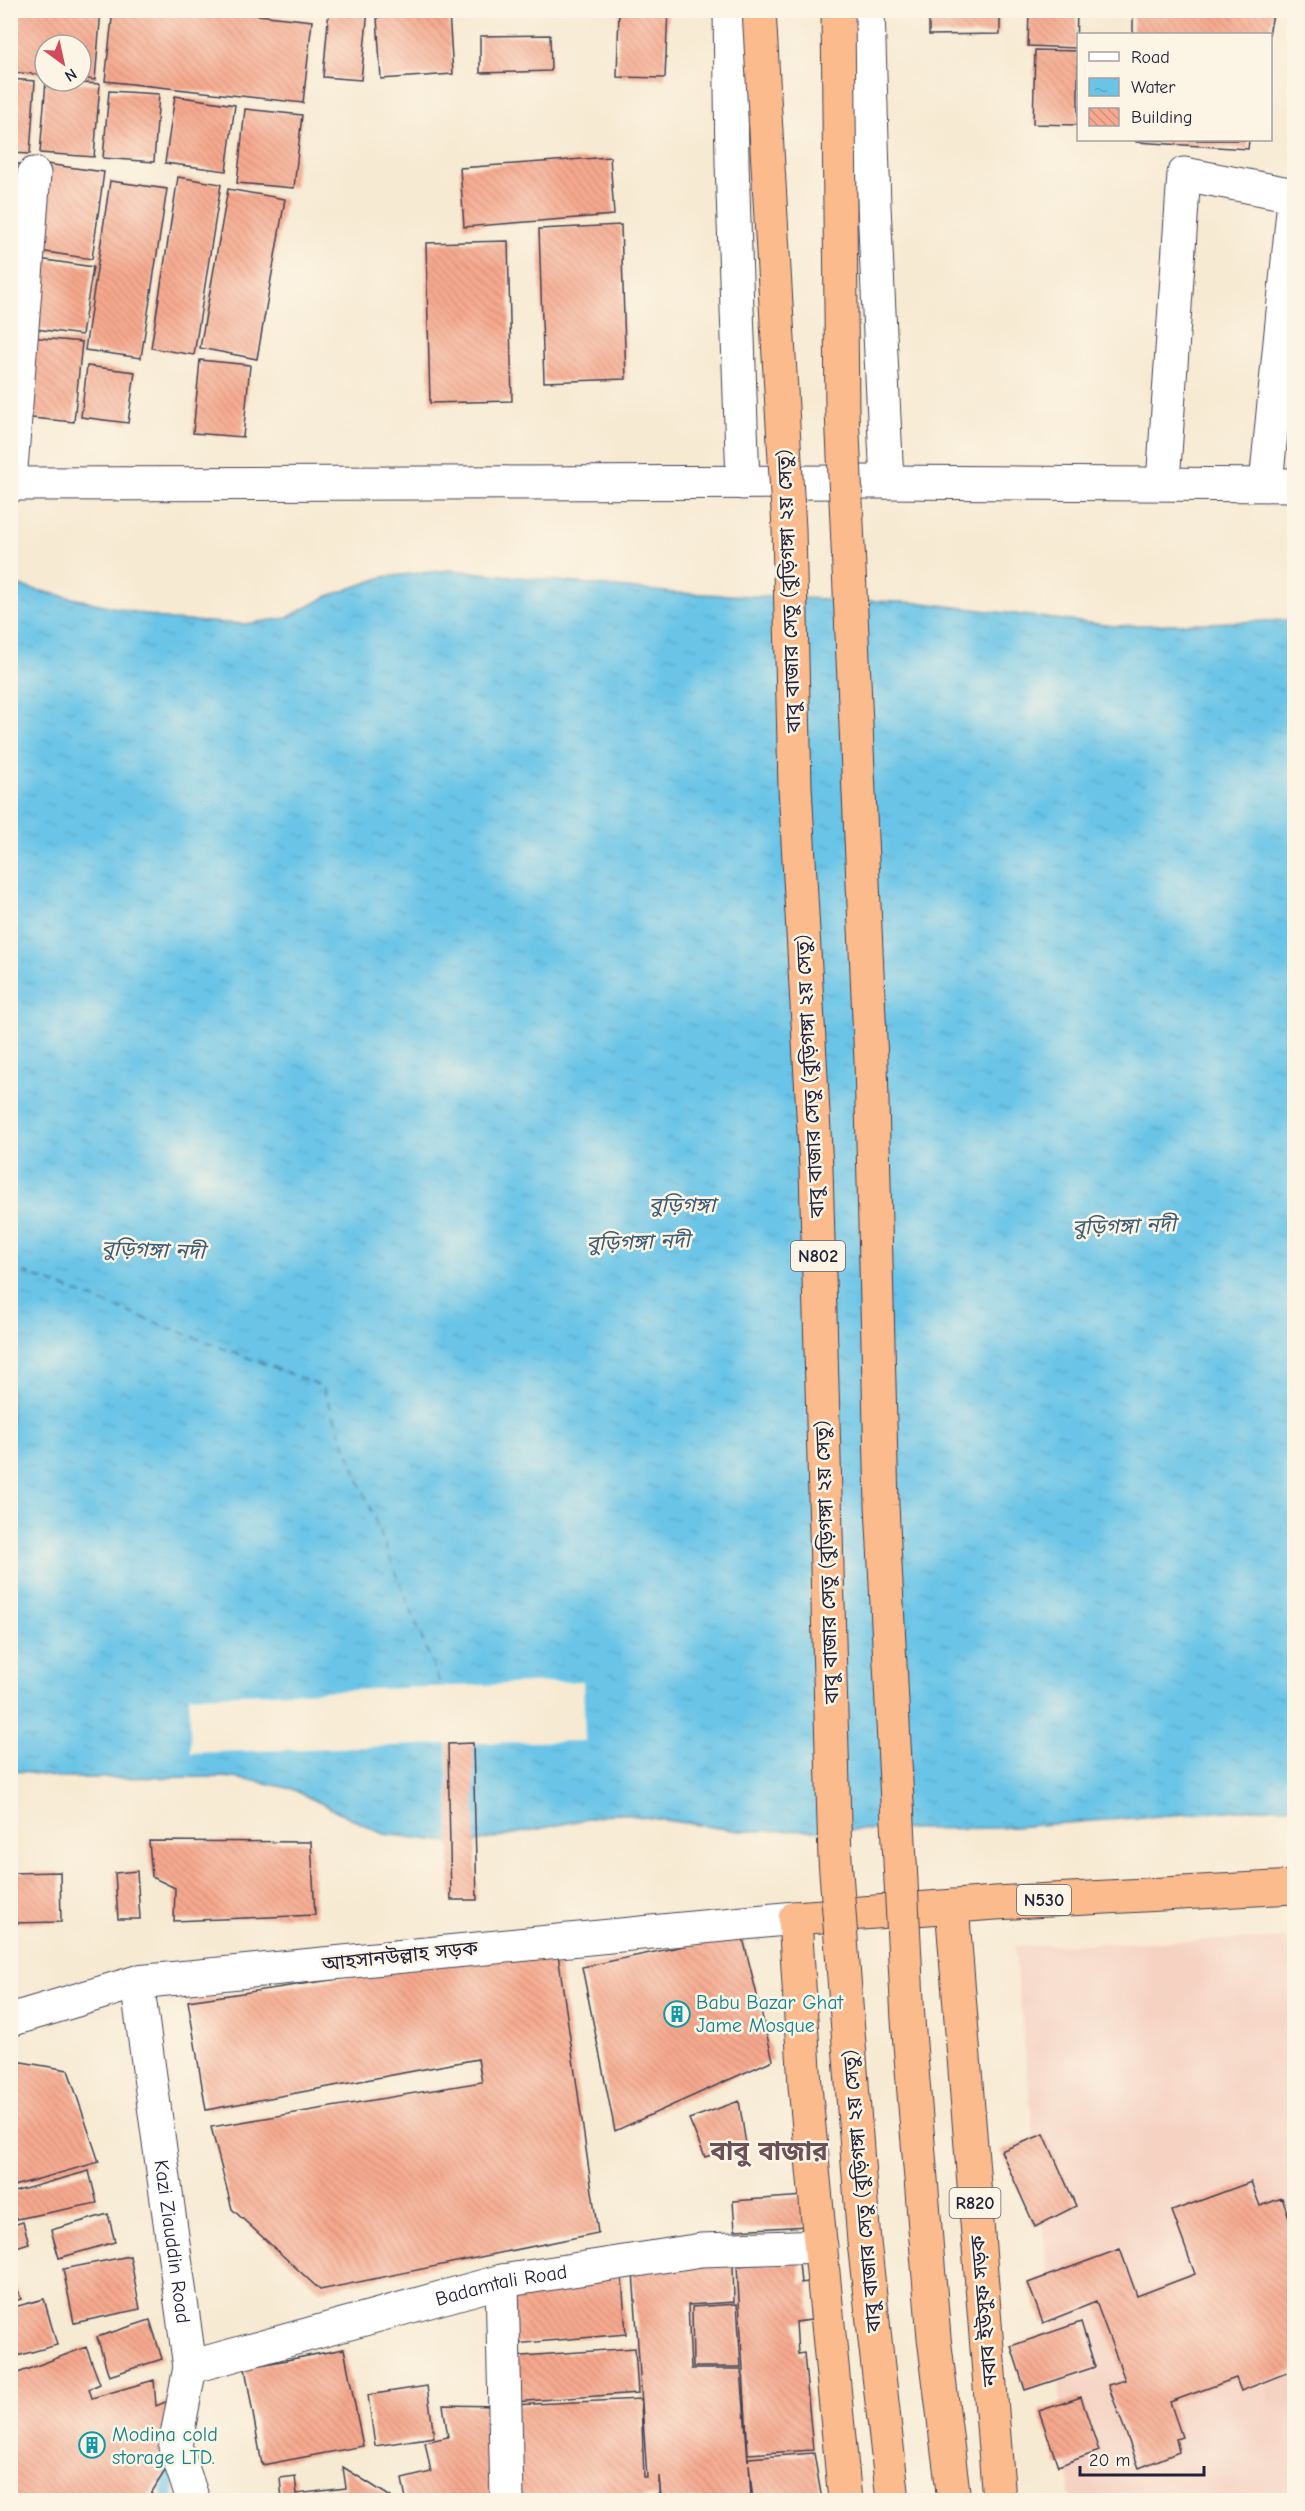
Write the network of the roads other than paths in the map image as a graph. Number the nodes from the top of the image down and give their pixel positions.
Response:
1 (730, 10) edge
2 (759, 10) edge
3 (838, 10) edge
4 (868, 10) edge
5 (34, 174) dead end
6 (1294, 195) edge
7 (1294, 200) edge
8 (887, 482) junction
9 (10, 483) edge
10 (742, 483) junction
11 (1163, 483) junction
12 (1280, 484) edge
13 (1294, 1887) edge
14 (952, 1906) junction
15 (795, 1918) junction
16 (137, 1982) junction
17 (10, 2020) edge
18 (821, 2246) junction
19 (502, 2281) junction
20 (190, 2367) junction
21 (192, 2500) edge
22 (507, 2500) edge
23 (845, 2500) edge
24 (892, 2500) edge
25 (954, 2500) edge
26 (999, 2500) edge

1 - 10 street
2 - 24 highway, বাবু বাজার সেতু (বুড়িগঙ্গা ২য় সেতু) / N802, bridge
3 - 25 highway, bridge
4 - 8 street
5 - 9 street
6 - 11 street
7 - 12 street
8 - 10 street
8 - 11 street
9 - 10 street
11 - 12 street
13 - 14 highway, N530
14 - 15 highway, N530
14 - 26 highway, নবাব ইউসুফ সড়ক / R820
15 - 16 street, আহসানউল্লাহ সড়ক
15 - 18 highway
16 - 17 street, আহসানউল্লাহ সড়ক
16 - 20 street, Kazi Ziauddin Road
18 - 19 street, Badamtali Road
18 - 23 highway
19 - 20 street, Badamtali Road
19 - 22 street
20 - 21 street, Kazi Ziauddin Road

